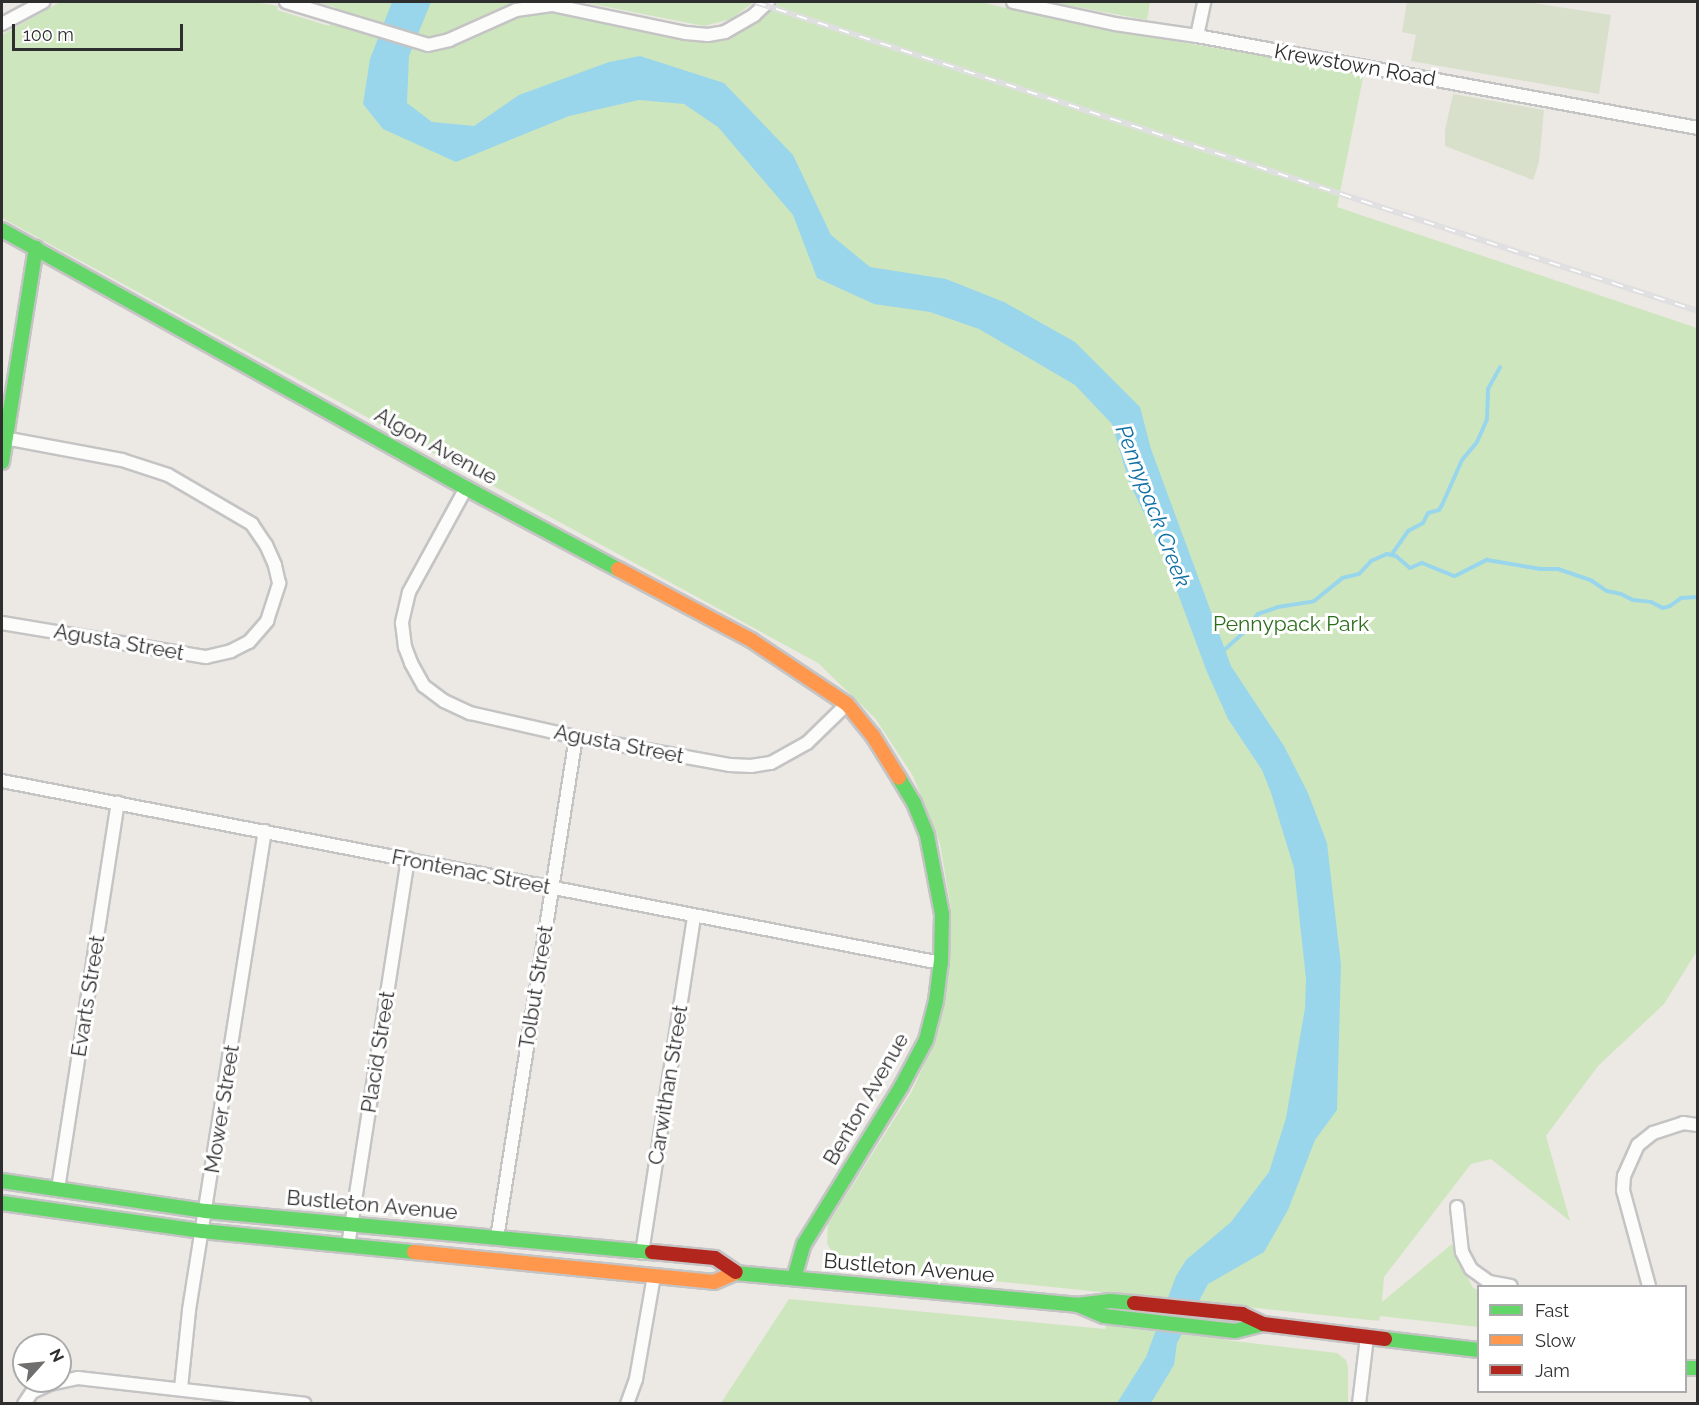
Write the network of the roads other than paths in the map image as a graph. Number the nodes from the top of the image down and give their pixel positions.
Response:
1 (43, 2) edge
2 (286, 2) edge
3 (768, 2) edge
4 (1013, 2) edge
5 (1203, 2) edge
6 (2, 24) edge
7 (1197, 36) junction
8 (1698, 128) edge
9 (2, 230) edge
10 (36, 248) junction
11 (3, 438) edge
12 (2, 462) edge
13 (466, 488) junction
14 (2, 622) edge
15 (847, 704) junction
16 (576, 737) junction
17 (2, 781) edge
18 (118, 804) junction
19 (265, 831) junction
20 (408, 859) junction
21 (551, 888) junction
22 (694, 917) junction
23 (941, 963) junction
24 (1698, 1125) edge
25 (2, 1180) edge
26 (58, 1189) junction
27 (2, 1203) edge
28 (1456, 1207) dead end
29 (206, 1211) junction
30 (351, 1224) junction
31 (202, 1231) junction
32 (497, 1238) junction
33 (348, 1246) junction
34 (642, 1253) junction
35 (736, 1272) junction
36 (654, 1276) junction
37 (794, 1278) junction
38 (1502, 1285) edge
39 (1648, 1285) edge
40 (1077, 1305) junction
41 (1263, 1324) junction
42 (1367, 1337) junction
43 (1477, 1350) edge
44 (181, 1388) junction
45 (24, 1402) edge
46 (305, 1404) edge
47 (627, 1404) edge
48 (1359, 1404) edge

1 - 6 street
2 - 3 street
4 - 7 street, Krewstown Road
5 - 7 street
7 - 8 street, Krewstown Road
9 - 10 main road, Algon Avenue
10 - 11 main road
10 - 13 main road, Algon Avenue
11 - 12 main road
11 - 14 street, Agusta Street
13 - 15 main road, Algon Avenue
13 - 16 street, Agusta Street
15 - 16 street, Agusta Street
15 - 23 main road, Benton Avenue
16 - 21 street, Tolbut Street
17 - 18 street, Frontenac Street
18 - 19 street, Frontenac Street
18 - 26 street, Evarts Street
19 - 20 street, Frontenac Street
19 - 29 street, Mower Street
20 - 21 street, Frontenac Street
20 - 30 street, Placid Street
21 - 22 street, Frontenac Street
21 - 32 street, Tolbut Street
22 - 23 street, Frontenac Street
22 - 34 street, Carwithan Street
23 - 37 main road, Benton Avenue
24 - 39 street
25 - 26 main road, Bustleton Avenue
26 - 29 main road, Bustleton Avenue
27 - 31 main road, Bustleton Avenue
28 - 38 street
29 - 30 main road, Bustleton Avenue
29 - 31 street, Mower Street
30 - 32 main road, Bustleton Avenue
30 - 33 street, Placid Street
31 - 33 main road, Bustleton Avenue
31 - 44 street, Mower Street
32 - 34 main road, Bustleton Avenue
33 - 36 main road, Bustleton Avenue
34 - 35 main road, Bustleton Avenue
35 - 36 main road, Bustleton Avenue
35 - 37 main road, Bustleton Avenue
36 - 47 street
37 - 40 main road, Bustleton Avenue
40 - 41 main road, Bustleton Avenue
40 - 41 main road, Bustleton Avenue
41 - 42 main road, Bustleton Avenue
42 - 43 main road, Bustleton Avenue
42 - 48 street
44 - 45 street
44 - 46 street

